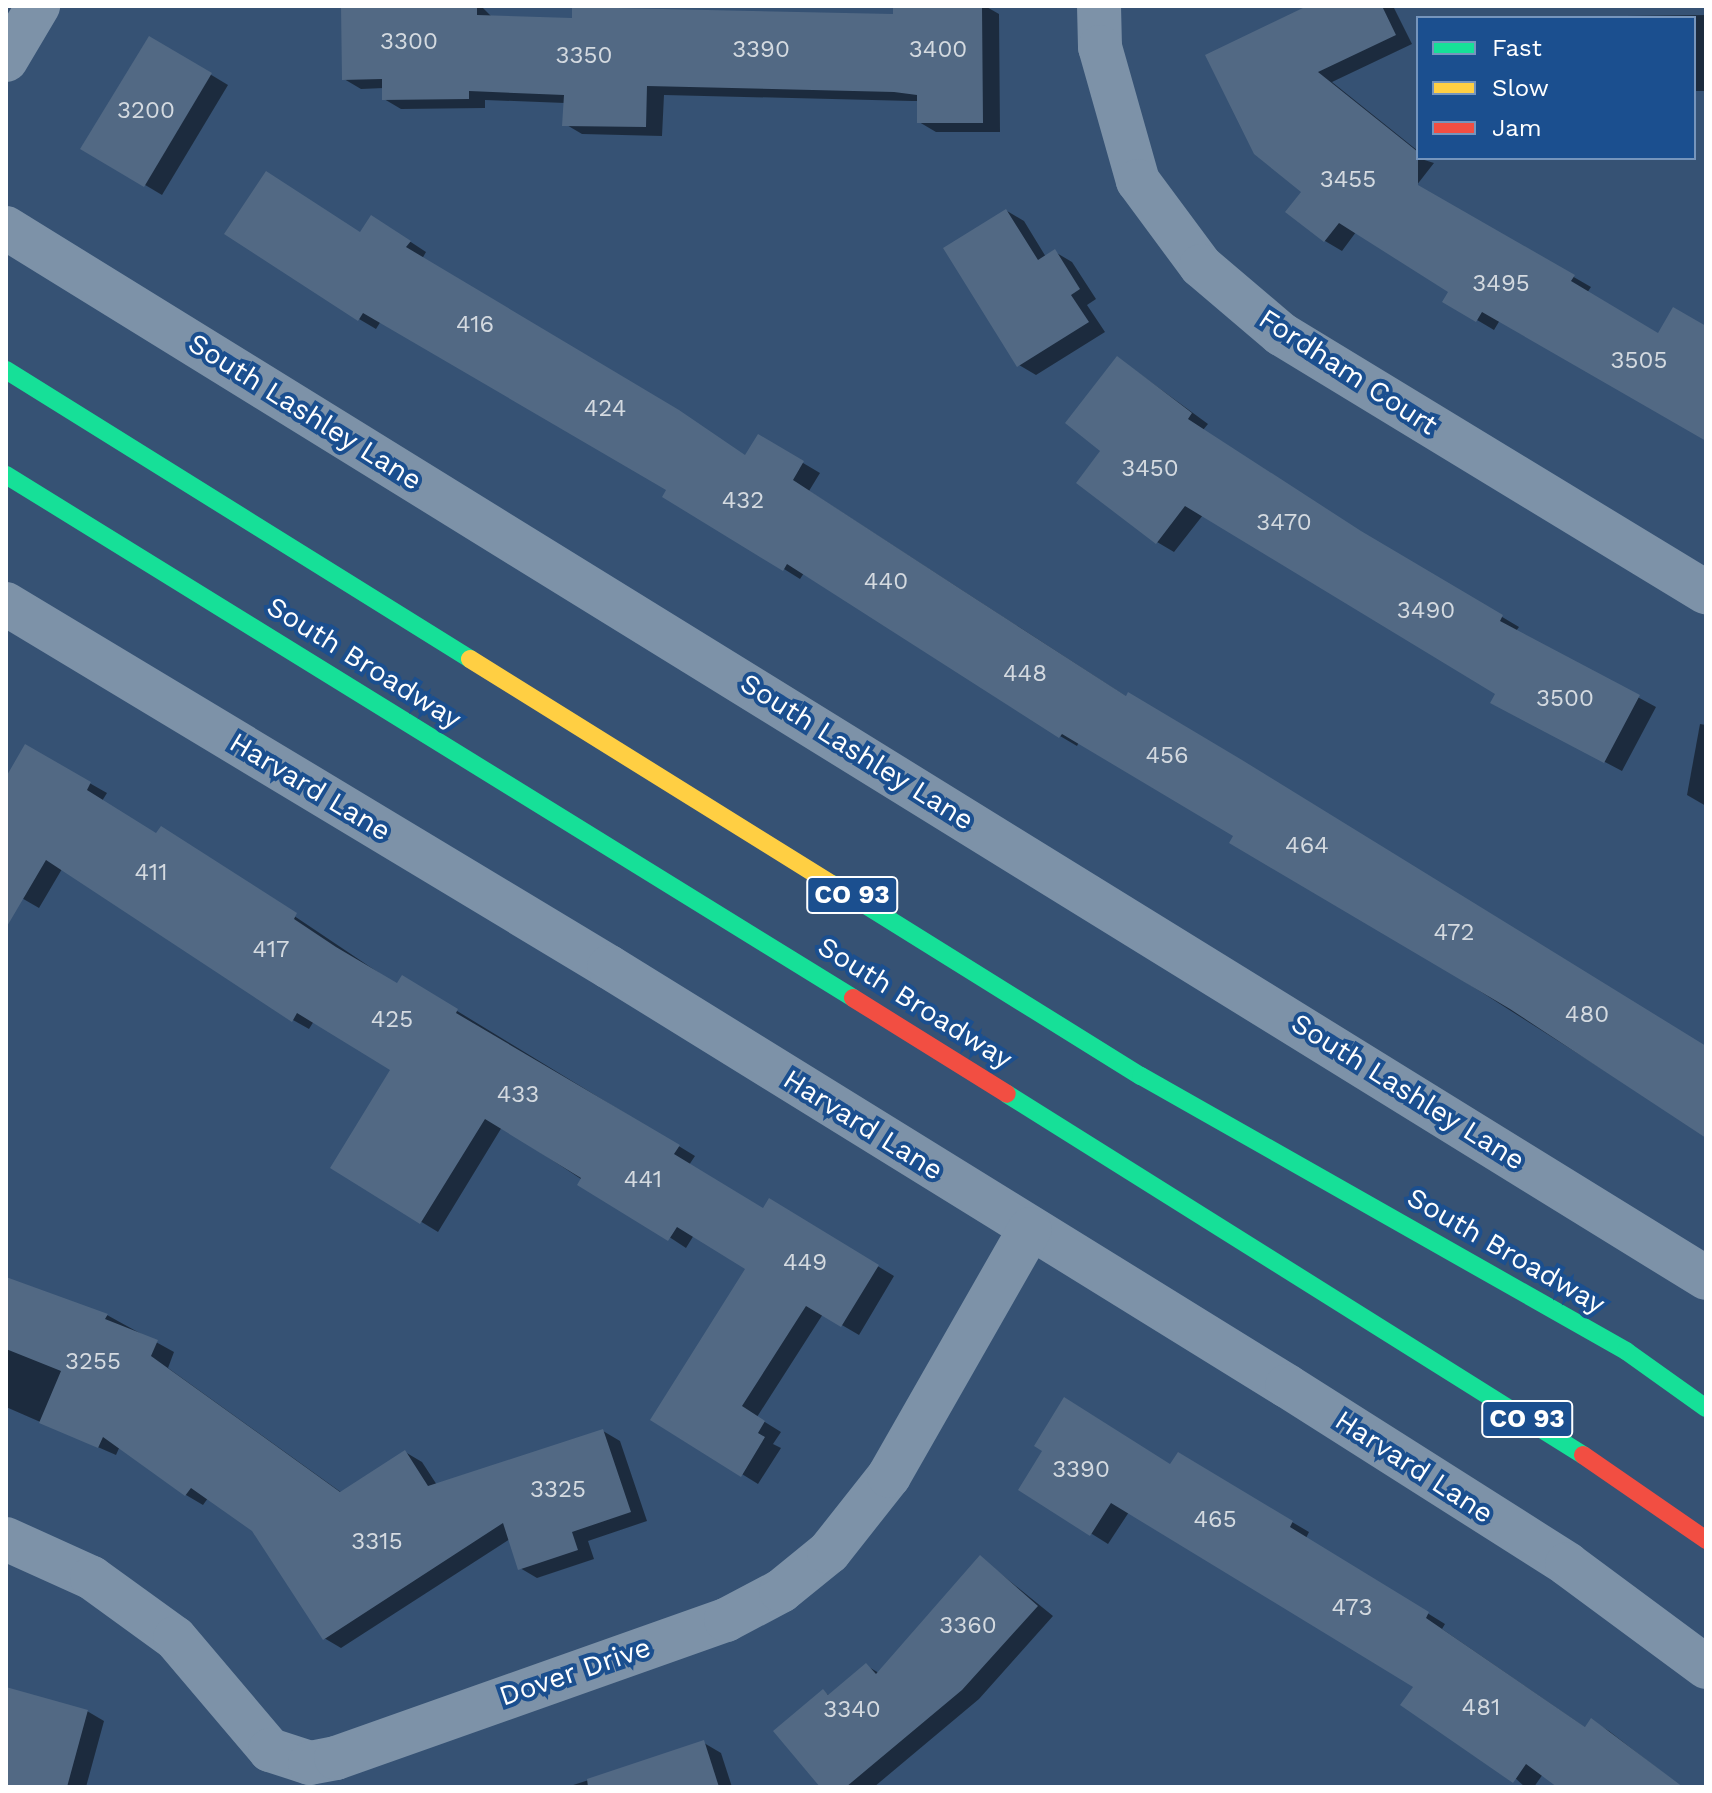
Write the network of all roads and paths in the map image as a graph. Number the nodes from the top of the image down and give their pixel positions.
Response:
1 (38, 6) edge
2 (1099, 6) edge
3 (6, 60) edge
4 (6, 228) edge
5 (6, 370) edge
6 (6, 475) edge
7 (1706, 592) edge
8 (6, 604) edge
9 (1030, 1229) junction
10 (1706, 1278) edge
11 (1706, 1408) edge
12 (6, 1539) edge
13 (1706, 1540) edge
14 (1706, 1667) edge

1 - 3 street
2 - 7 street, Fordham Court
4 - 10 street, South Lashley Lane
5 - 11 main road, South Broadway / CO 93
6 - 13 main road, South Broadway / CO 93
8 - 9 street, Harvard Lane
9 - 12 street, Dover Drive
9 - 14 street, Harvard Lane

